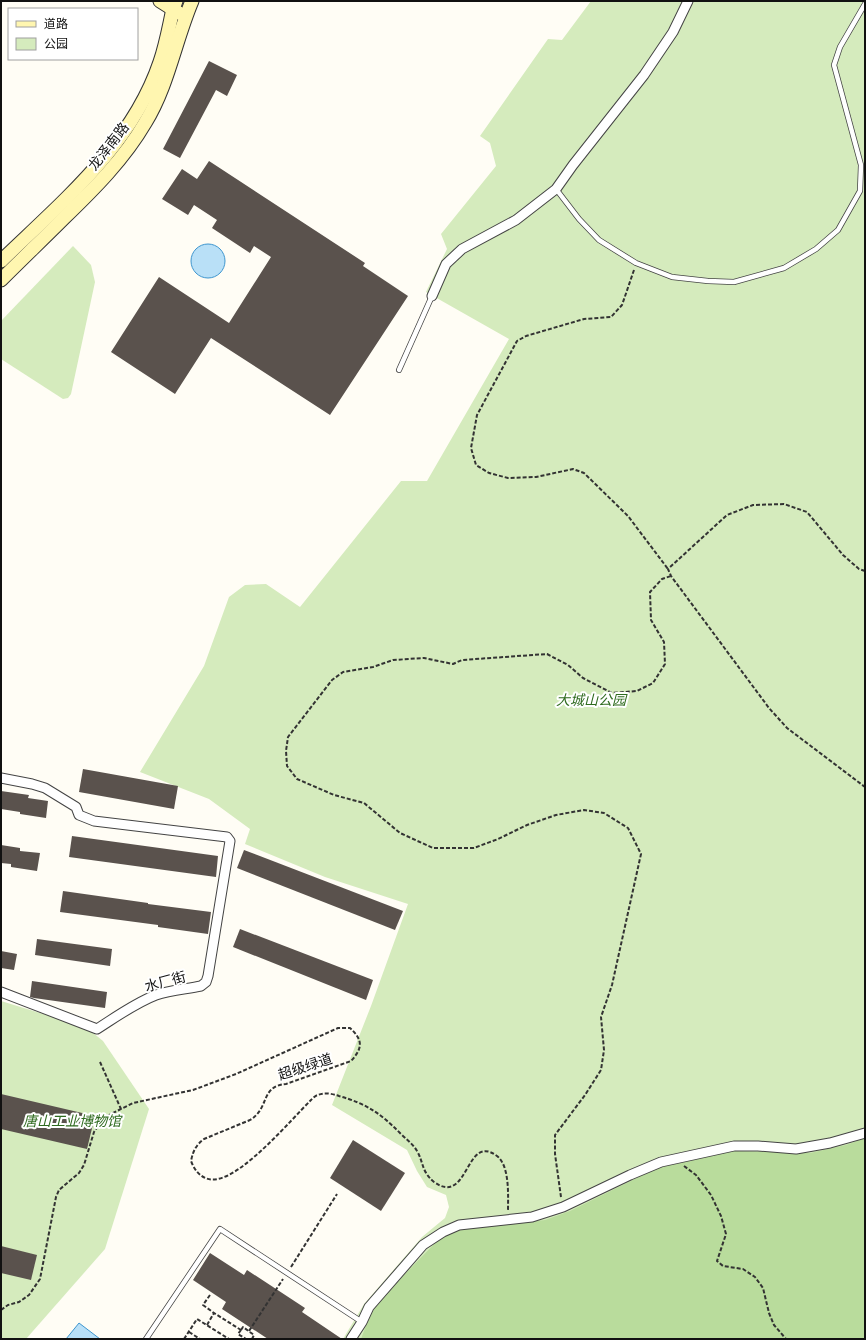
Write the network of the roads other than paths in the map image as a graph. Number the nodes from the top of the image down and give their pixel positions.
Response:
1 (160, 1) edge
2 (192, 1) edge
3 (688, 1) edge
4 (865, 4) edge
5 (175, 5) edge
6 (185, 17) junction
7 (556, 188) junction
8 (1, 262) edge
9 (1, 280) edge
10 (432, 296) joint
11 (399, 370) dead end
12 (1, 778) edge
13 (1, 992) edge
14 (865, 1133) edge
15 (362, 1322) junction
16 (146, 1339) edge
17 (351, 1339) edge

1 - 5 main road
2 - 6 main road, 龙泽南路
3 - 7 street
4 - 7 lane
5 - 6 main road
5 - 8 main road, 龙泽南路
6 - 9 main road, 龙泽南路
7 - 10 street
10 - 11 lane
12 - 13 street, 水厂街
14 - 15 street
15 - 16 lane
15 - 17 street

